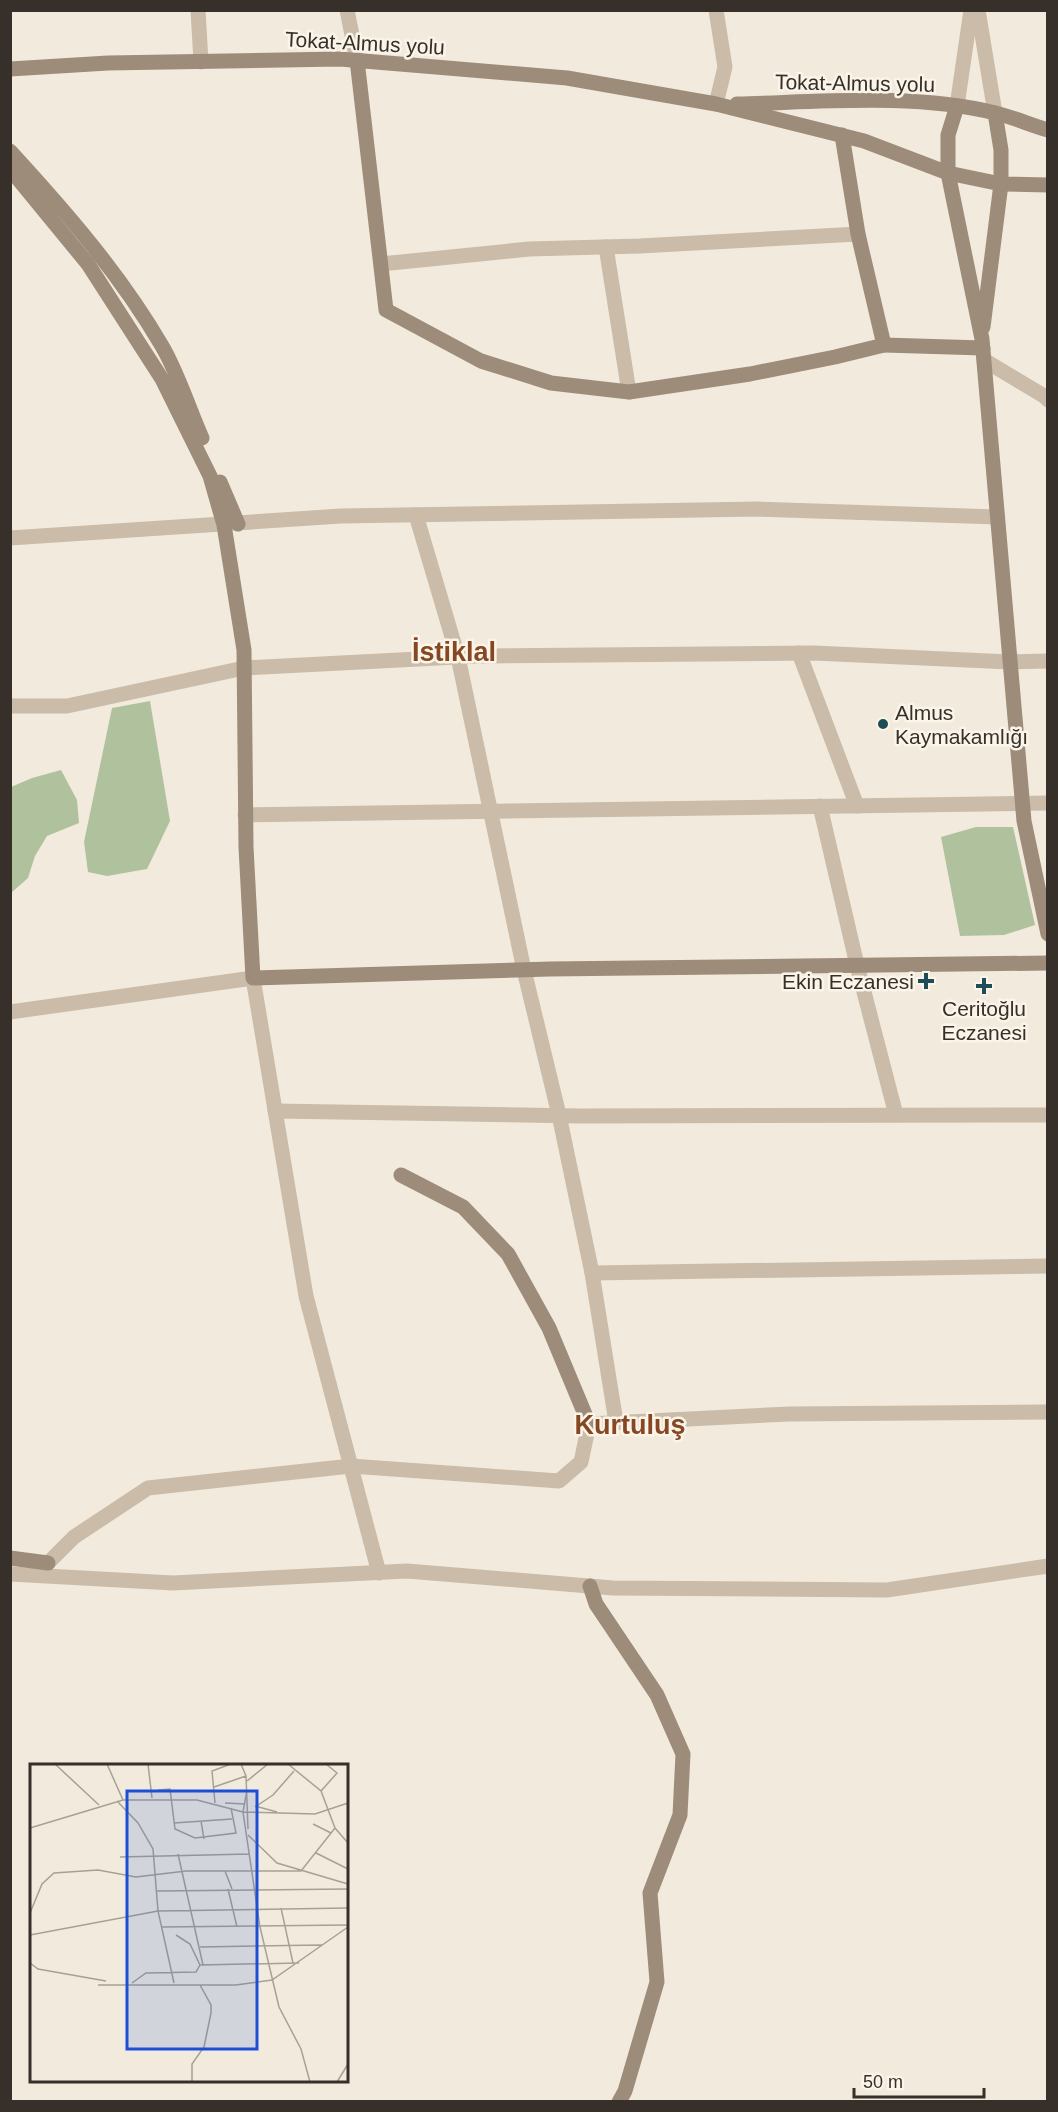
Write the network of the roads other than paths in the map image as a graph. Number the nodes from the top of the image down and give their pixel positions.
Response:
1 (198, 10) edge
2 (347, 10) edge
3 (716, 10) edge
4 (971, 10) edge
5 (978, 10) edge
6 (357, 60) junction
7 (201, 62) junction
8 (10, 69) edge
9 (716, 104) junction
10 (957, 106) junction
11 (995, 113) junction
12 (1047, 130) edge
13 (842, 135) junction
14 (10, 151) edge
15 (10, 169) edge
16 (948, 172) junction
17 (1001, 184) junction
18 (1047, 185) edge
19 (858, 234) junction
20 (606, 247) junction
21 (381, 264) junction
22 (884, 345) junction
23 (983, 349) junction
24 (629, 392) junction
25 (1047, 400) edge
26 (416, 515) junction
27 (997, 518) junction
28 (231, 524) junction
29 (10, 538) edge
30 (799, 653) junction
31 (458, 657) junction
32 (1047, 661) edge
33 (1010, 662) junction
34 (244, 668) junction
35 (10, 706) edge
36 (1022, 803) junction
37 (1047, 803) edge
38 (820, 806) junction
39 (857, 806) junction
40 (491, 811) junction
41 (245, 815) junction
42 (1047, 934) edge
43 (1047, 963) edge
44 (857, 965) junction
45 (524, 970) junction
46 (253, 978) junction
47 (10, 1012) edge
48 (275, 1111) junction
49 (559, 1115) junction
50 (896, 1115) junction
51 (1047, 1115) edge
52 (401, 1175) dead end
53 (1047, 1266) edge
54 (592, 1273) junction
55 (1047, 1412) edge
56 (616, 1422) junction
57 (589, 1424) junction
58 (351, 1466) junction
59 (10, 1558) edge
60 (48, 1563) junction
61 (1047, 1566) edge
62 (380, 1573) junction
63 (10, 1574) edge
64 (36, 1575) junction
65 (590, 1586) junction
66 (619, 2102) edge

1 - 7 street
2 - 6 street
3 - 9 street
4 - 10 street
5 - 11 street
6 - 7 street, Tokat-Almus yolu
6 - 9 street, Tokat-Almus yolu
6 - 21 street
7 - 8 street, Tokat-Almus yolu
9 - 10 street, Tokat-Almus yolu
9 - 13 street, Tokat-Almus yolu
10 - 11 street, Tokat-Almus yolu
10 - 16 street
11 - 12 street, Tokat-Almus yolu
11 - 17 street
13 - 16 street, Tokat-Almus yolu
13 - 19 street
14 - 28 street
15 - 28 street
16 - 17 street, Tokat-Almus yolu
16 - 23 street
17 - 18 street, Tokat-Almus yolu
17 - 23 street
19 - 20 street
19 - 22 street
20 - 21 street
20 - 24 street
21 - 24 street
22 - 23 street
22 - 24 street
23 - 25 street
23 - 27 street
26 - 27 street
26 - 28 street
26 - 31 street
27 - 33 street
28 - 29 street
28 - 34 street
30 - 31 street
30 - 33 street
30 - 39 street
31 - 34 street
31 - 40 street
32 - 33 street
33 - 36 street
34 - 35 street
34 - 41 street
36 - 37 street
36 - 39 street
36 - 42 street
38 - 39 street
38 - 40 street
38 - 44 street
40 - 41 street
40 - 45 street
41 - 46 street
43 - 44 street
44 - 45 street
44 - 50 street
45 - 46 street
45 - 49 street
46 - 47 street
46 - 48 street
48 - 49 street
48 - 58 street
49 - 50 street
49 - 54 street
50 - 51 street
52 - 57 street
53 - 54 street
54 - 56 street
55 - 56 street
56 - 57 street
57 - 58 street
58 - 60 street
58 - 62 street
59 - 60 street
60 - 64 street
61 - 65 street
62 - 64 street
62 - 65 street
63 - 64 street
65 - 66 street

